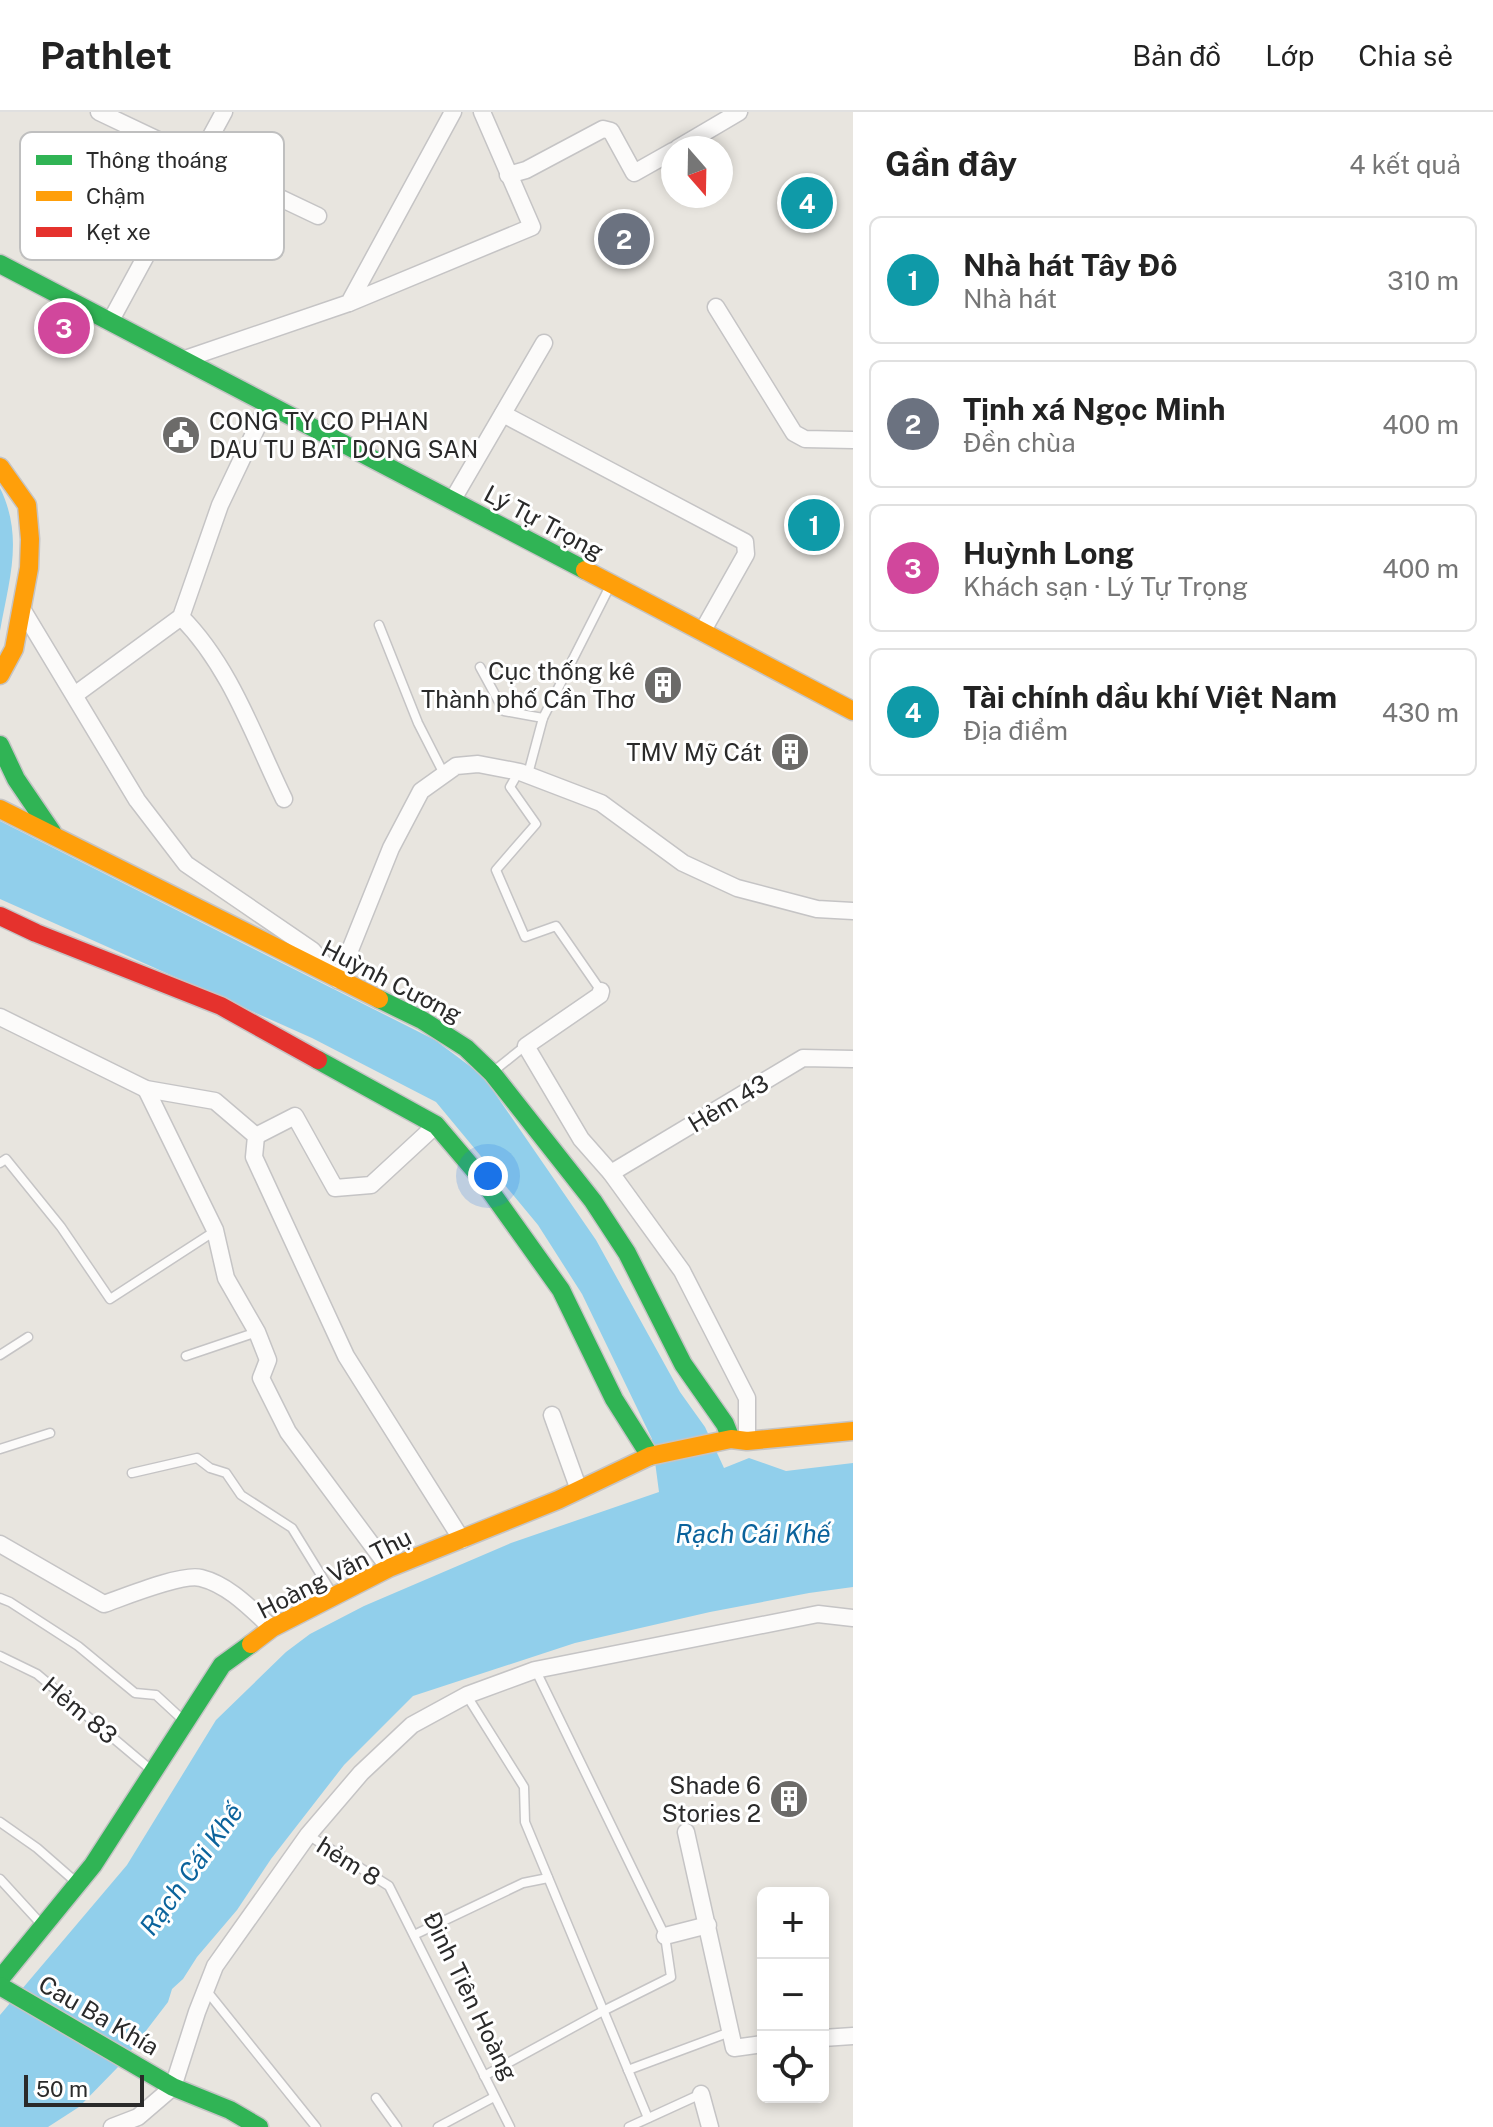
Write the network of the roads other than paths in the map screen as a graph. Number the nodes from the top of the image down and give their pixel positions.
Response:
1 (99, 112) edge
2 (224, 112) edge
3 (453, 112) edge
4 (482, 112) edge
5 (739, 112) edge
6 (141, 132) edge
7 (213, 132) edge
8 (697, 136) edge
9 (661, 157) edge
10 (508, 175) junction
11 (284, 200) edge
12 (318, 216) dead end
13 (143, 260) edge
14 (0, 264) edge
15 (349, 303) junction
16 (716, 307) dead end
17 (110, 322) junction
18 (544, 343) dead end
19 (182, 360) junction
20 (268, 404) junction
21 (503, 414) junction
22 (853, 440) edge
23 (0, 467) edge
24 (452, 501) junction
25 (611, 584) junction
26 (22, 609) junction
27 (181, 617) junction
28 (379, 625) dead end
29 (702, 632) junction
30 (480, 667) dead end
31 (0, 675) edge
32 (76, 694) junction
33 (853, 711) edge
34 (543, 718) junction
35 (0, 745) edge
36 (444, 774) junction
37 (523, 774) junction
38 (284, 799) dead end
39 (0, 809) edge
40 (56, 837) junction
41 (853, 911) edge
42 (0, 916) edge
43 (338, 980) junction
44 (601, 991) joint
45 (0, 1017) edge
46 (526, 1046) junction
47 (853, 1059) edge
48 (492, 1073) junction
49 (146, 1089) junction
50 (436, 1125) junction
51 (256, 1136) junction
52 (0, 1163) edge
53 (611, 1173) junction
54 (215, 1230) junction
55 (257, 1332) junction
56 (28, 1337) dead end
57 (0, 1355) edge
58 (186, 1356) dead end
59 (552, 1415) dead end
60 (853, 1431) edge
61 (50, 1433) dead end
62 (739, 1440) junction
63 (0, 1449) edge
64 (650, 1456) junction
65 (132, 1473) dead end
66 (579, 1490) junction
67 (462, 1540) junction
68 (0, 1544) edge
69 (389, 1568) junction
70 (334, 1596) junction
71 (0, 1598) edge
72 (853, 1618) edge
73 (272, 1628) junction
74 (0, 1656) edge
75 (535, 1670) junction
76 (467, 1695) junction
77 (185, 1722) junction
78 (154, 1772) junction
79 (0, 1822) edge
80 (686, 1832) dead end
81 (308, 1835) junction
82 (548, 1878) junction
83 (0, 1879) edge
84 (78, 1884) junction
85 (389, 1886) joint
86 (708, 1925) junction
87 (44, 1927) junction
88 (414, 1935) junction
89 (665, 1936) junction
90 (1, 1984) edge
91 (206, 1990) junction
92 (603, 2011) junction
93 (731, 2032) junction
94 (853, 2036) edge
95 (829, 2038) edge
96 (757, 2045) edge
97 (628, 2070) junction
98 (484, 2076) junction
99 (173, 2087) junction
100 (701, 2094) joint
101 (494, 2097) junction
102 (376, 2098) dead end
103 (230, 2110) junction
104 (648, 2118) junction
105 (112, 2127) edge
106 (243, 2127) edge
107 (259, 2127) edge
108 (316, 2127) edge
109 (397, 2127) edge
110 (438, 2127) edge
111 (510, 2127) edge
112 (629, 2127) edge
113 (710, 2127) edge

1 - 6 street
2 - 7 street
3 - 15 street
4 - 10 street
5 - 8 street
9 - 10 street
10 - 15 street
11 - 12 street
13 - 17 street
14 - 17 street, Lý Tự Trọng
15 - 19 street
16 - 22 street
17 - 19 street, Lý Tự Trọng
18 - 21 street
19 - 20 street, Lý Tự Trọng
20 - 24 street, Lý Tự Trọng
20 - 27 street
21 - 24 street
21 - 29 street
23 - 26 street
24 - 25 street, Lý Tự Trọng
25 - 29 street, Lý Tự Trọng
25 - 34 lane
26 - 31 street
26 - 32 street
27 - 32 street
27 - 38 street
28 - 36 lane
29 - 33 street, Lý Tự Trọng
30 - 34 lane
32 - 43 street
34 - 37 lane
35 - 40 street
36 - 37 street
36 - 43 street
37 - 41 street
37 - 44 lane
39 - 40 street, Huỳnh Cương
40 - 43 street, Huỳnh Cương
42 - 50 street
43 - 48 street, Huỳnh Cương
44 - 46 street
45 - 49 street
46 - 48 lane
46 - 53 street
47 - 53 street, Hẻm 43
48 - 62 street, Huỳnh Cương
49 - 51 street
49 - 54 street
50 - 51 street
50 - 64 street
51 - 67 street
52 - 54 lane
53 - 62 street
54 - 55 street
55 - 58 lane
55 - 69 street
56 - 57 lane
59 - 66 street
60 - 62 street
61 - 63 lane
62 - 64 street, Hoàng Văn Thụ
64 - 66 street, Hoàng Văn Thụ
65 - 70 lane
66 - 67 street, Hoàng Văn Thụ
67 - 69 street, Hoàng Văn Thụ
68 - 73 street
69 - 70 street, Hoàng Văn Thụ
70 - 73 street, Hoàng Văn Thụ
71 - 77 lane
72 - 75 street
73 - 77 street, Hoàng Văn Thụ
74 - 78 lane, Hẻm 83
75 - 76 street
75 - 89 lane
76 - 81 street
76 - 82 lane
77 - 78 street, Hoàng Văn Thụ
78 - 84 street, Hoàng Văn Thụ
79 - 84 lane
80 - 86 street
81 - 85 lane, hẻm 8
81 - 91 street
82 - 88 lane
82 - 92 lane
83 - 87 lane
84 - 87 street, Hoàng Văn Thụ
85 - 88 lane, Đinh Tiên Hoàng
86 - 89 street
86 - 93 street
87 - 90 street, Hoàng Văn Thụ
88 - 98 lane, Đinh Tiên Hoàng
89 - 92 lane
90 - 99 street, Cau Ba Khía
91 - 99 street
91 - 108 lane
92 - 97 lane
92 - 98 lane
93 - 96 street
93 - 97 lane
94 - 95 street
97 - 104 lane
98 - 101 lane, Đinh Tiên Hoàng
99 - 103 street
99 - 105 street
100 - 104 lane
100 - 113 street
101 - 110 lane
101 - 111 lane, Đinh Tiên Hoàng
102 - 109 lane
103 - 106 lane
103 - 107 street
104 - 112 lane

